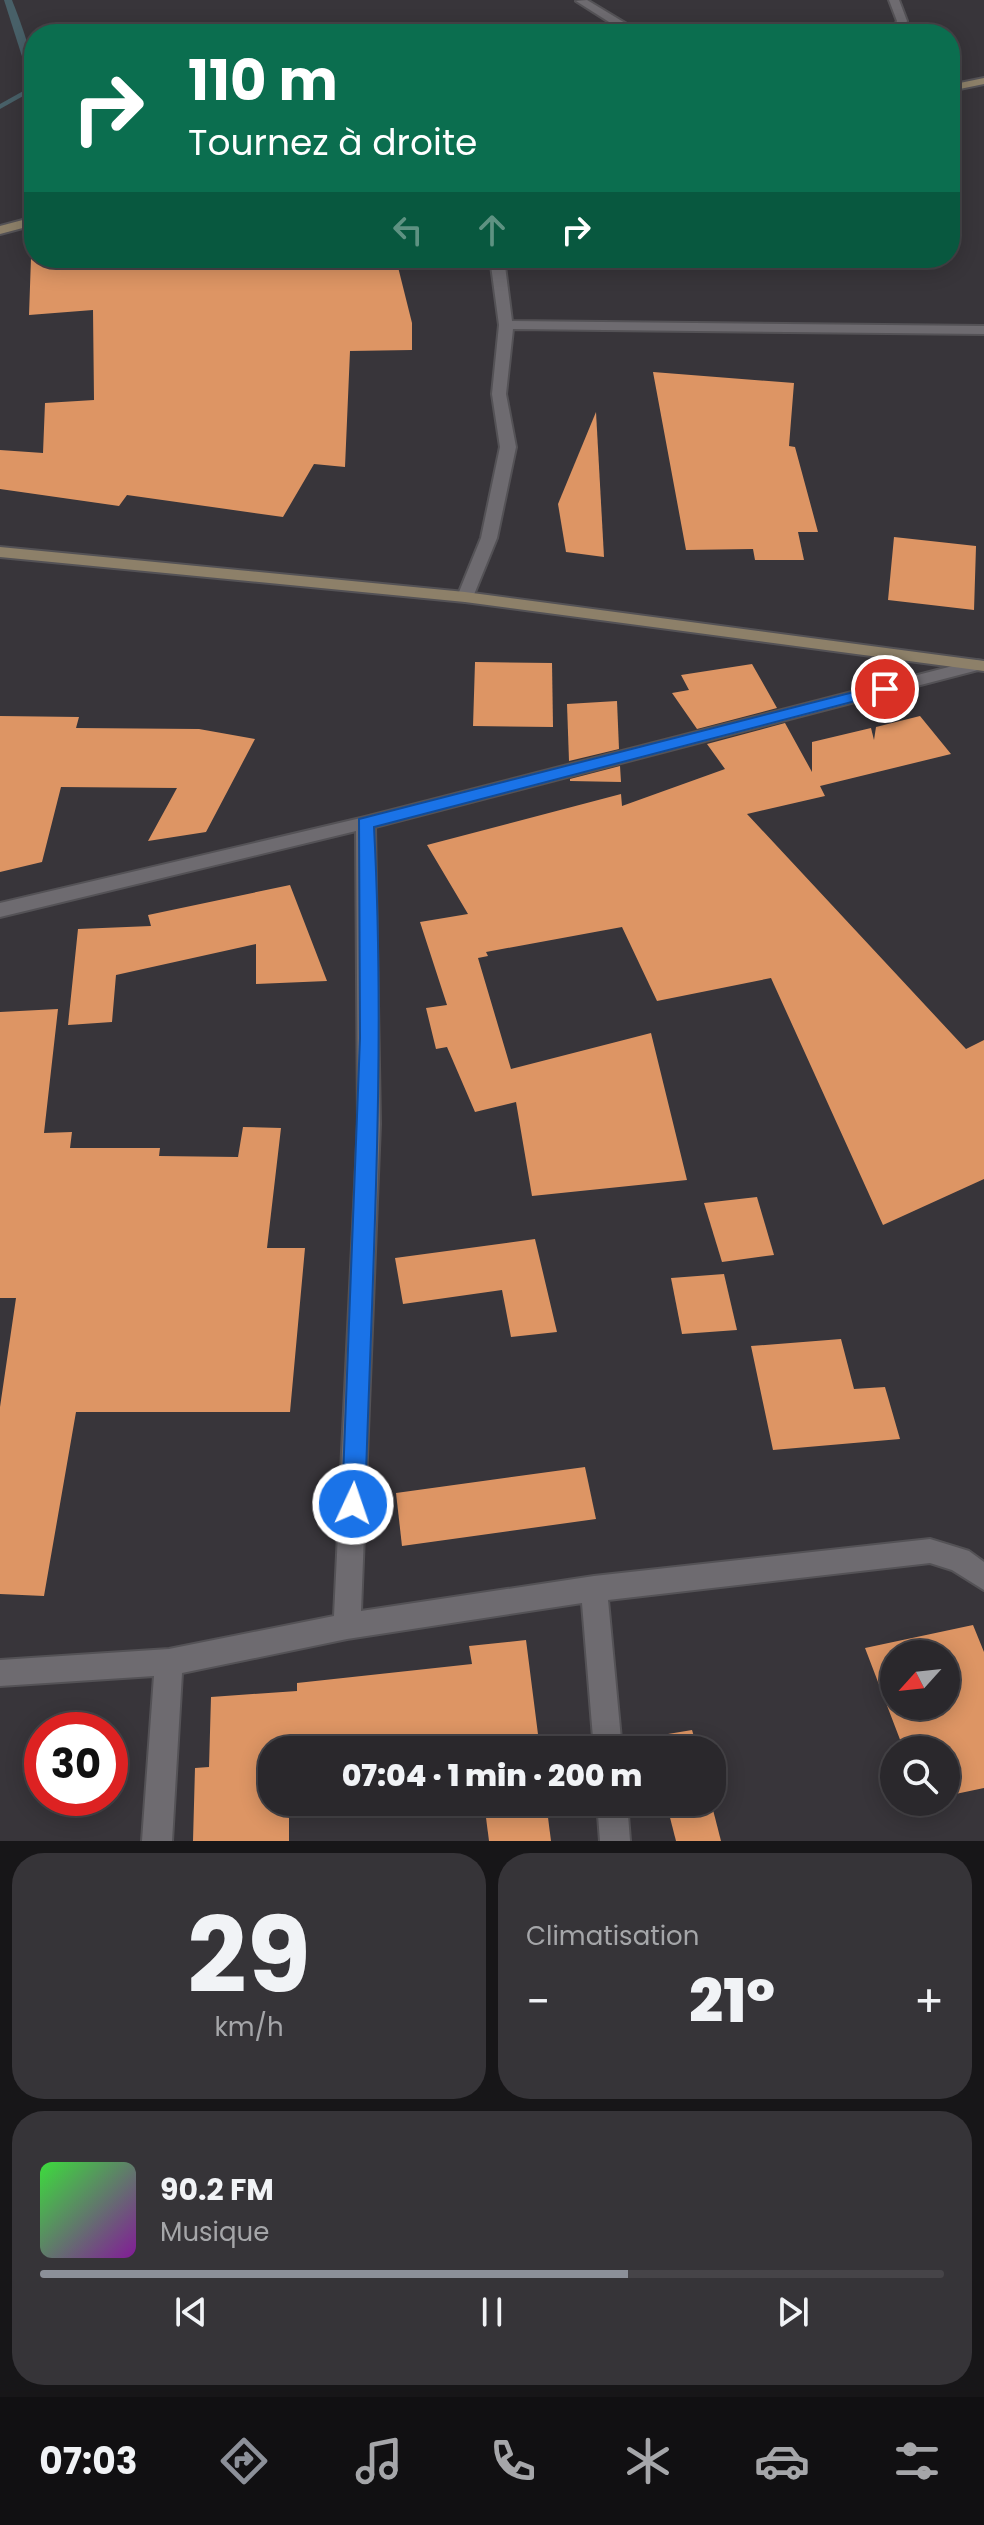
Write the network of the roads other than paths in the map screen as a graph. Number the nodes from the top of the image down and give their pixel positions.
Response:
1 (894, 0) edge
2 (581, 1) edge
3 (619, 24) edge
4 (900, 24) edge
5 (984, 81) edge
6 (960, 86) edge
7 (24, 224) edge
8 (0, 230) edge
9 (498, 268) edge
10 (506, 325) junction
11 (984, 330) edge
12 (0, 552) edge
13 (465, 597) junction
14 (980, 666) edge
15 (365, 823) junction
16 (0, 910) edge
17 (984, 1578) edge
18 (594, 1589) junction
19 (347, 1626) junction
20 (169, 1662) junction
21 (0, 1673) edge
22 (607, 1736) edge
23 (613, 1816) edge
24 (157, 1841) edge
25 (615, 1841) edge

1 - 4 street
2 - 3 street
5 - 6 street
7 - 8 street
9 - 10 street
10 - 11 street
10 - 13 street
12 - 13 street
13 - 14 street
14 - 15 street
15 - 16 street
15 - 19 street
17 - 18 street
18 - 19 street
18 - 22 street
19 - 20 street
20 - 21 street
20 - 24 street
23 - 25 street

